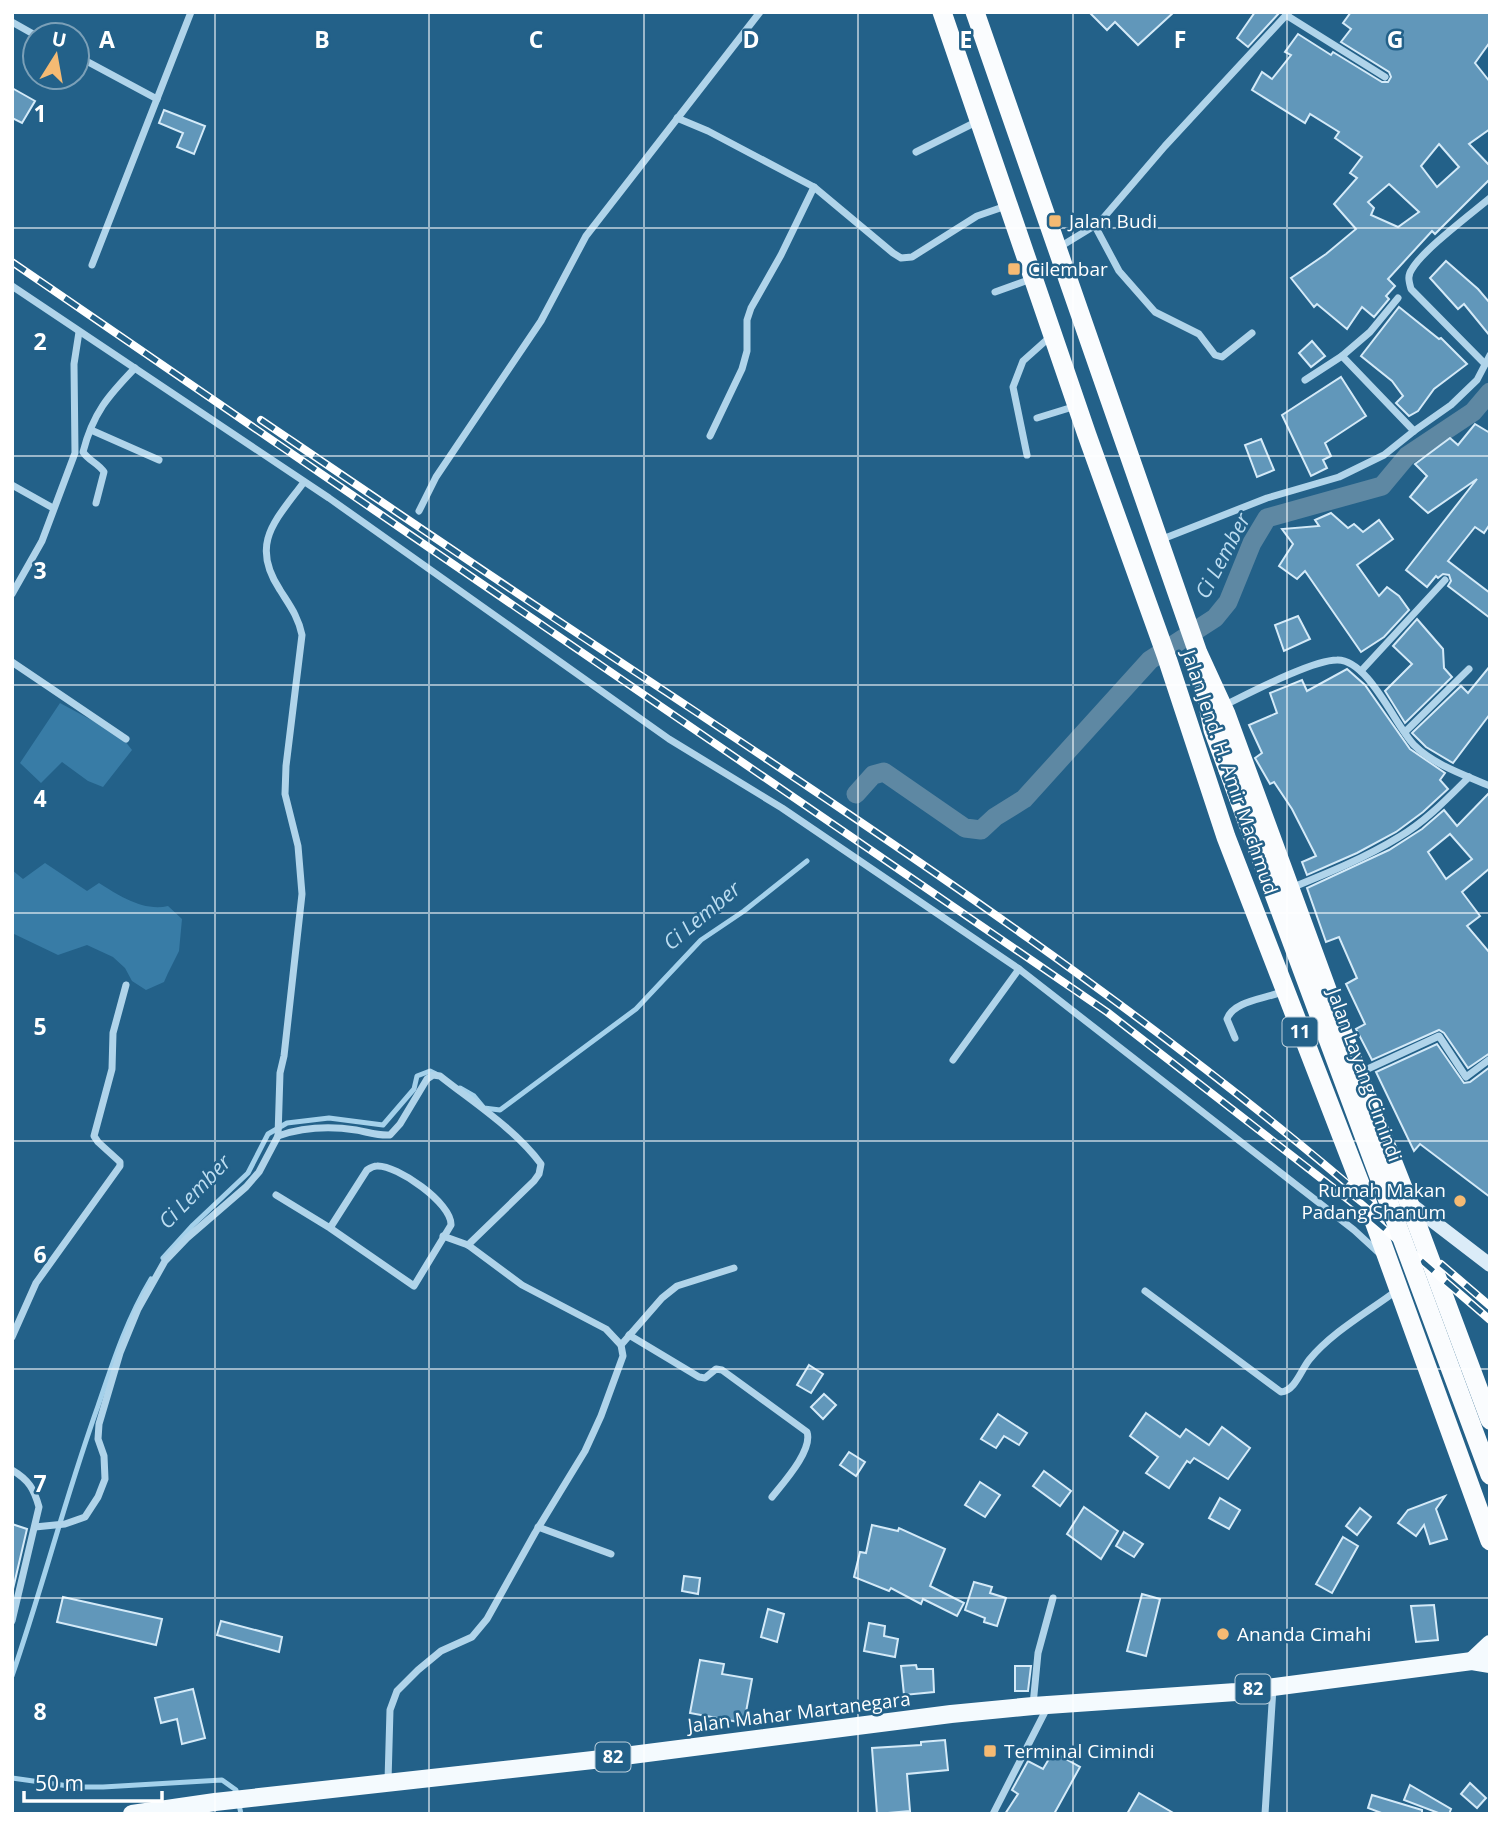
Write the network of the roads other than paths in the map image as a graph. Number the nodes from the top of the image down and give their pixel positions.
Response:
1 (191, 12) edge
2 (760, 12) edge
3 (975, 12) edge
4 (944, 13) edge
5 (1287, 14) edge
6 (91, 63) edge
7 (1385, 77) dead end
8 (158, 99) junction
9 (677, 118) junction
10 (979, 121) junction
11 (916, 152) dead end
12 (814, 187) junction
13 (1490, 198) edge
14 (1007, 205) junction
15 (1095, 226) junction
16 (1058, 248) junction
17 (92, 265) dead end
18 (1033, 279) junction
19 (12, 286) edge
20 (995, 292) dead end
21 (1398, 298) dead end
22 (79, 332) junction
23 (1054, 333) junction
24 (1252, 333) dead end
25 (1490, 355) edge
26 (1342, 356) junction
27 (1485, 364) junction
28 (135, 368) junction
29 (1305, 380) dead end
30 (1077, 405) junction
31 (1037, 418) dead end
32 (91, 430) junction
33 (1414, 431) junction
34 (710, 436) dead end
35 (1027, 456) dead end
36 (159, 460) dead end
37 (304, 482) junction
38 (12, 485) edge
39 (96, 503) dead end
40 (53, 508) junction
41 (419, 511) dead end
42 (1158, 541) junction
43 (1445, 580) dead end
44 (12, 594) edge
45 (1197, 649) junction
46 (1167, 658) junction
47 (12, 662) edge
48 (1469, 669) dead end
49 (1361, 671) junction
50 (1222, 706) junction
51 (1213, 730) junction
52 (1405, 732) junction
53 (126, 739) dead end
54 (1469, 777) junction
55 (1490, 786) edge
56 (1290, 888) junction
57 (1019, 969) junction
58 (126, 985) dead end
59 (1284, 990) junction
60 (1236, 1038) dead end
61 (1490, 1059) edge
62 (953, 1060) dead end
63 (1358, 1074) junction
64 (1322, 1089) junction
65 (278, 1133) junction
66 (1340, 1135) junction
67 (276, 1195) dead end
68 (1409, 1203) junction
69 (330, 1228) junction
70 (443, 1236) junction
71 (468, 1245) junction
72 (1387, 1261) junction
73 (1490, 1265) edge
74 (734, 1268) dead end
75 (1145, 1291) dead end
76 (1397, 1291) junction
77 (629, 1335) junction
78 (12, 1337) edge
79 (621, 1345) junction
80 (1478, 1388) junction
81 (1438, 1402) junction
82 (1490, 1420) edge
83 (12, 1470) edge
84 (1490, 1475) edge
85 (772, 1497) dead end
86 (35, 1527) junction
87 (538, 1527) junction
88 (1490, 1541) edge
89 (611, 1554) dead end
90 (1053, 1598) dead end
91 (12, 1622) edge
92 (1490, 1644) edge
93 (1481, 1662) edge
94 (1273, 1687) junction
95 (1041, 1705) junction
96 (388, 1782) junction
97 (132, 1814) edge
98 (993, 1814) edge
99 (1265, 1814) edge

1 - 8 street
2 - 9 street
3 - 16 highway, Jalan Jend. H. Amir Machmud / 11
4 - 10 highway, Jalan Jend. H. Amir Machmud / 11
5 - 7 street
5 - 15 street
6 - 8 street
8 - 17 street
9 - 12 street
9 - 41 street
10 - 11 street
10 - 14 highway, Jalan Jend. H. Amir Machmud / 11
12 - 14 street
12 - 34 street
13 - 27 street
14 - 18 highway, Jalan Jend. H. Amir Machmud / 11
15 - 16 street
15 - 24 street
16 - 42 highway, Jalan Jend. H. Amir Machmud / 11
18 - 20 street
18 - 23 highway, Jalan Jend. H. Amir Machmud / 11
19 - 22 street
21 - 26 street
22 - 28 street
22 - 40 street
23 - 30 highway, Jalan Jend. H. Amir Machmud / 11
23 - 35 street
25 - 27 street
26 - 29 street
26 - 33 street
27 - 33 street
28 - 32 street
28 - 37 street
30 - 31 street
30 - 46 highway, Jalan Jend. H. Amir Machmud / 11
32 - 36 street
32 - 39 street
33 - 42 street
37 - 57 street
37 - 65 street
38 - 40 street
40 - 44 street
42 - 45 highway, Jalan Jend. H. Amir Machmud / 11
43 - 49 street
45 - 50 highway, Jalan Jend. H. Amir Machmud / 11
45 - 51 highway, Jalan Layang Cimindi / 11
46 - 51 highway, Jalan Layang Cimindi / 11
46 - 59 highway, Jalan Jend. H. Amir Machmud / 11
47 - 53 street
48 - 52 street
49 - 50 street
49 - 52 street
50 - 56 highway, Jalan Jend. H. Amir Machmud / 11
51 - 84 highway, Jalan Layang Cimindi / 11, bridge
52 - 54 street
54 - 55 street
54 - 56 street
56 - 63 highway, Jalan Jend. H. Amir Machmud / 11
57 - 62 street
57 - 72 street
58 - 78 street
59 - 60 street
59 - 64 highway, Jalan Jend. H. Amir Machmud / 11
61 - 63 street
63 - 64 highway
63 - 68 highway, Jalan Jend. H. Amir Machmud / 11
64 - 66 highway, Jalan Jend. H. Amir Machmud / 11
65 - 71 street
65 - 86 street
66 - 68 main road
66 - 72 highway, Jalan Jend. H. Amir Machmud / 11
67 - 69 street
68 - 73 main road
68 - 80 highway, Jalan Jend. H. Amir Machmud / 11
69 - 70 street
69 - 70 street
70 - 71 street
71 - 79 street
72 - 76 highway, Jalan Jend. H. Amir Machmud / 11
74 - 77 street
75 - 76 street
76 - 81 highway, Jalan Jend. H. Amir Machmud / 11
77 - 79 street
77 - 85 street
79 - 87 street
80 - 81 highway
80 - 82 highway, Jalan Jend. H. Amir Machmud / 11
81 - 88 highway, Jalan Jend. H. Amir Machmud / 11
83 - 86 street
86 - 91 street
87 - 89 street
87 - 96 street
90 - 95 street
92 - 93 main road, Jalan Mahar Martanegara / 82
93 - 94 main road, Jalan Mahar Martanegara / 82
94 - 95 main road, Jalan Mahar Martanegara / 82
94 - 99 street
95 - 96 main road, Jalan Mahar Martanegara / 82
95 - 98 street
96 - 97 main road, Jalan Mahar Martanegara / 82

